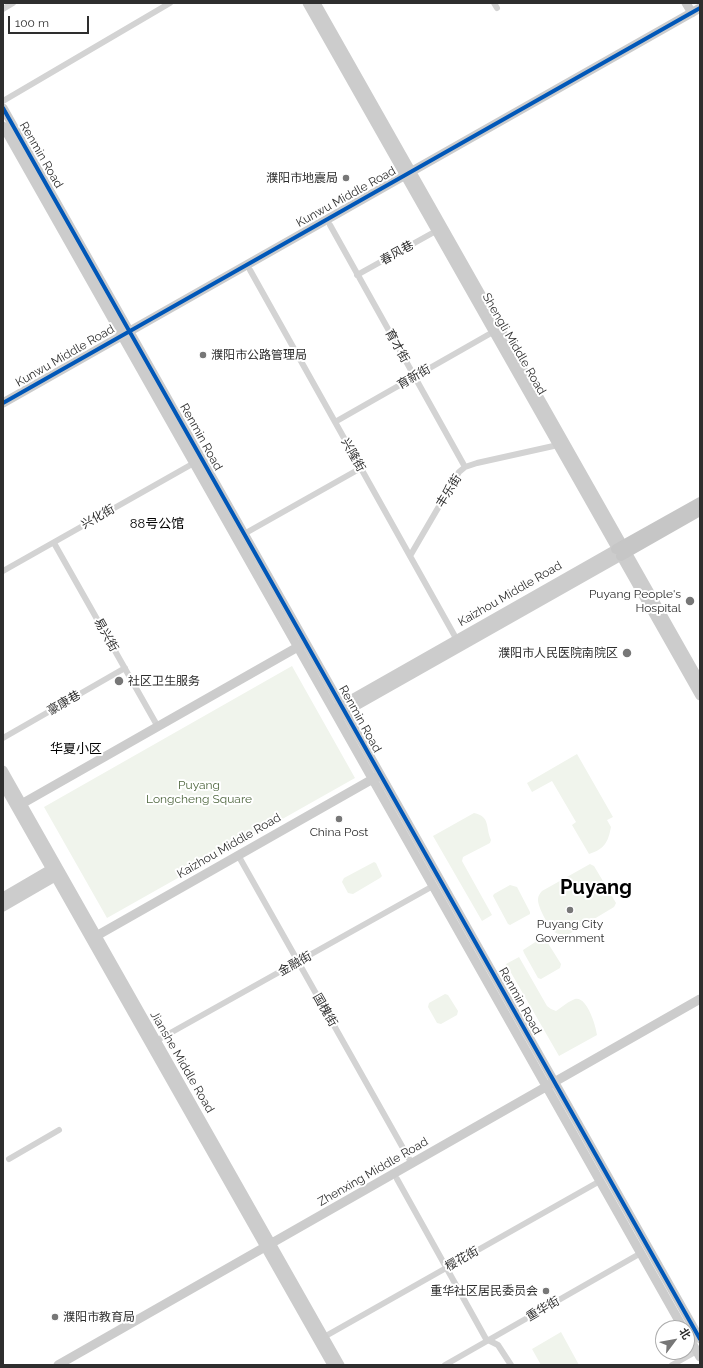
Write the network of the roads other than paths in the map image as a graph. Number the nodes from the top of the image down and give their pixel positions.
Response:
1 (13, 3) edge
2 (170, 3) edge
3 (307, 3) edge
4 (316, 3) edge
5 (686, 3) edge
6 (700, 8) edge
7 (3, 9) edge
8 (696, 14) edge
9 (3, 101) edge
10 (3, 108) edge
11 (3, 126) edge
12 (410, 176) junction
13 (330, 225) junction
14 (436, 231) junction
15 (250, 270) junction
16 (357, 275) junction
17 (493, 332) junction
18 (127, 336) junction
19 (414, 376) junction
20 (3, 403) edge
21 (3, 410) edge
22 (335, 422) junction
23 (558, 445) junction
24 (194, 463) junction
25 (466, 467) junction
26 (361, 468) junction
27 (700, 502) edge
28 (700, 511) edge
29 (244, 534) junction
30 (54, 542) junction
31 (622, 551) junction
32 (410, 556) junction
33 (3, 571) edge
34 (457, 640) junction
35 (302, 645) junction
36 (125, 668) junction
37 (700, 681) edge
38 (700, 696) edge
39 (339, 711) junction
40 (158, 726) junction
41 (3, 738) edge
42 (3, 770) edge
43 (376, 777) junction
44 (3, 785) edge
45 (19, 806) junction
46 (238, 856) junction
47 (56, 871) junction
48 (433, 886) junction
49 (3, 897) edge
50 (3, 907) edge
51 (93, 938) junction
52 (298, 962) junction
53 (700, 999) edge
54 (700, 1006) edge
55 (156, 1042) junction
56 (552, 1087) junction
57 (59, 1130) dead end
58 (9, 1159) dead end
59 (412, 1164) junction
60 (397, 1179) junction
61 (600, 1181) junction
62 (269, 1248) junction
63 (641, 1253) junction
64 (446, 1267) junction
65 (679, 1320) edge
66 (324, 1337) junction
67 (700, 1339) edge
68 (489, 1340) junction
69 (698, 1354) edge
70 (58, 1365) edge
71 (68, 1365) edge
72 (332, 1365) edge
73 (340, 1365) edge
74 (446, 1365) edge
75 (511, 1365) edge
76 (672, 1365) edge

1 - 7 street
2 - 9 street
3 - 12 street, Shengli Middle Road
4 - 12 street, Shengli Middle Road
5 - 8 street
6 - 8 street, Kunwu Middle Road
8 - 12 street, Kunwu Middle Road
10 - 18 street, Renmin Road
11 - 18 street, Renmin Road
12 - 13 street, Kunwu Middle Road
12 - 14 street, Shengli Middle Road
12 - 18 street, Kunwu Middle Road
12 - 31 street, Shengli Middle Road
13 - 15 street, Kunwu Middle Road
13 - 16 street, 育才街
14 - 16 street, 春风巷
14 - 17 street, Shengli Middle Road
15 - 18 street, Kunwu Middle Road
15 - 22 street, 兴隆街
16 - 19 street, 育才街
17 - 19 street, 育新街
17 - 23 street, Shengli Middle Road
18 - 20 street, Kunwu Middle Road
18 - 21 street, Kunwu Middle Road
18 - 24 street, Renmin Road
18 - 29 street, Renmin Road
19 - 22 street, 育新街
19 - 25 street, 育才街
22 - 26 street, 兴隆街
23 - 25 street, 丰乐街
23 - 31 street, Shengli Middle Road
24 - 30 street, 兴化街
24 - 35 street, Renmin Road
25 - 32 street, 丰乐街
26 - 29 street
26 - 32 street, 兴隆街
27 - 31 main road, Kaizhou Middle Road
28 - 31 main road, Kaizhou Middle Road
29 - 35 street, Renmin Road
30 - 33 street, 兴化街
30 - 36 street, 易兴街
31 - 34 street, Kaizhou Middle Road
31 - 37 street, Shengli Middle Road
31 - 38 street, Shengli Middle Road
31 - 39 street, Kaizhou Middle Road
32 - 34 street, 兴隆街
34 - 39 street, Kaizhou Middle Road
35 - 39 street, Renmin Road
35 - 40 street
36 - 40 street, 易兴街
36 - 41 street, 豪康巷
39 - 43 street, Renmin Road
40 - 45 street
42 - 45 street, Jianshe Middle Road
43 - 46 street, Kaizhou Middle Road
43 - 48 street, Renmin Road
43 - 56 street, Renmin Road
44 - 45 street, Jianshe Middle Road
45 - 47 street, Jianshe Middle Road
46 - 51 street, Kaizhou Middle Road
46 - 52 street, 国槐街
47 - 49 street
47 - 50 street
47 - 51 street, Jianshe Middle Road
48 - 52 street, 金融街
48 - 56 street, Renmin Road
51 - 55 street, Jianshe Middle Road
51 - 62 street, Jianshe Middle Road
52 - 55 street, 金融街
52 - 59 street, 国槐街
53 - 56 street, Zhenxing Middle Road
54 - 56 street, Zhenxing Middle Road
55 - 62 street, Jianshe Middle Road
56 - 59 street, Zhenxing Middle Road
56 - 60 street, Zhenxing Middle Road
56 - 61 street, Renmin Road
56 - 67 street, Renmin Road
57 - 58 street
59 - 62 street, Zhenxing Middle Road
60 - 62 street, Zhenxing Middle Road
60 - 64 street
61 - 63 street, Renmin Road
61 - 64 street, 樱花街
62 - 66 street, Jianshe Middle Road
62 - 70 street, Zhenxing Middle Road
62 - 71 street, Zhenxing Middle Road
62 - 72 street, Jianshe Middle Road
63 - 65 street, Renmin Road
63 - 68 street, 重华街
64 - 66 street, 樱花街
64 - 68 street
66 - 73 street, Jianshe Middle Road
68 - 74 street, 重华街
68 - 75 street
69 - 76 street

